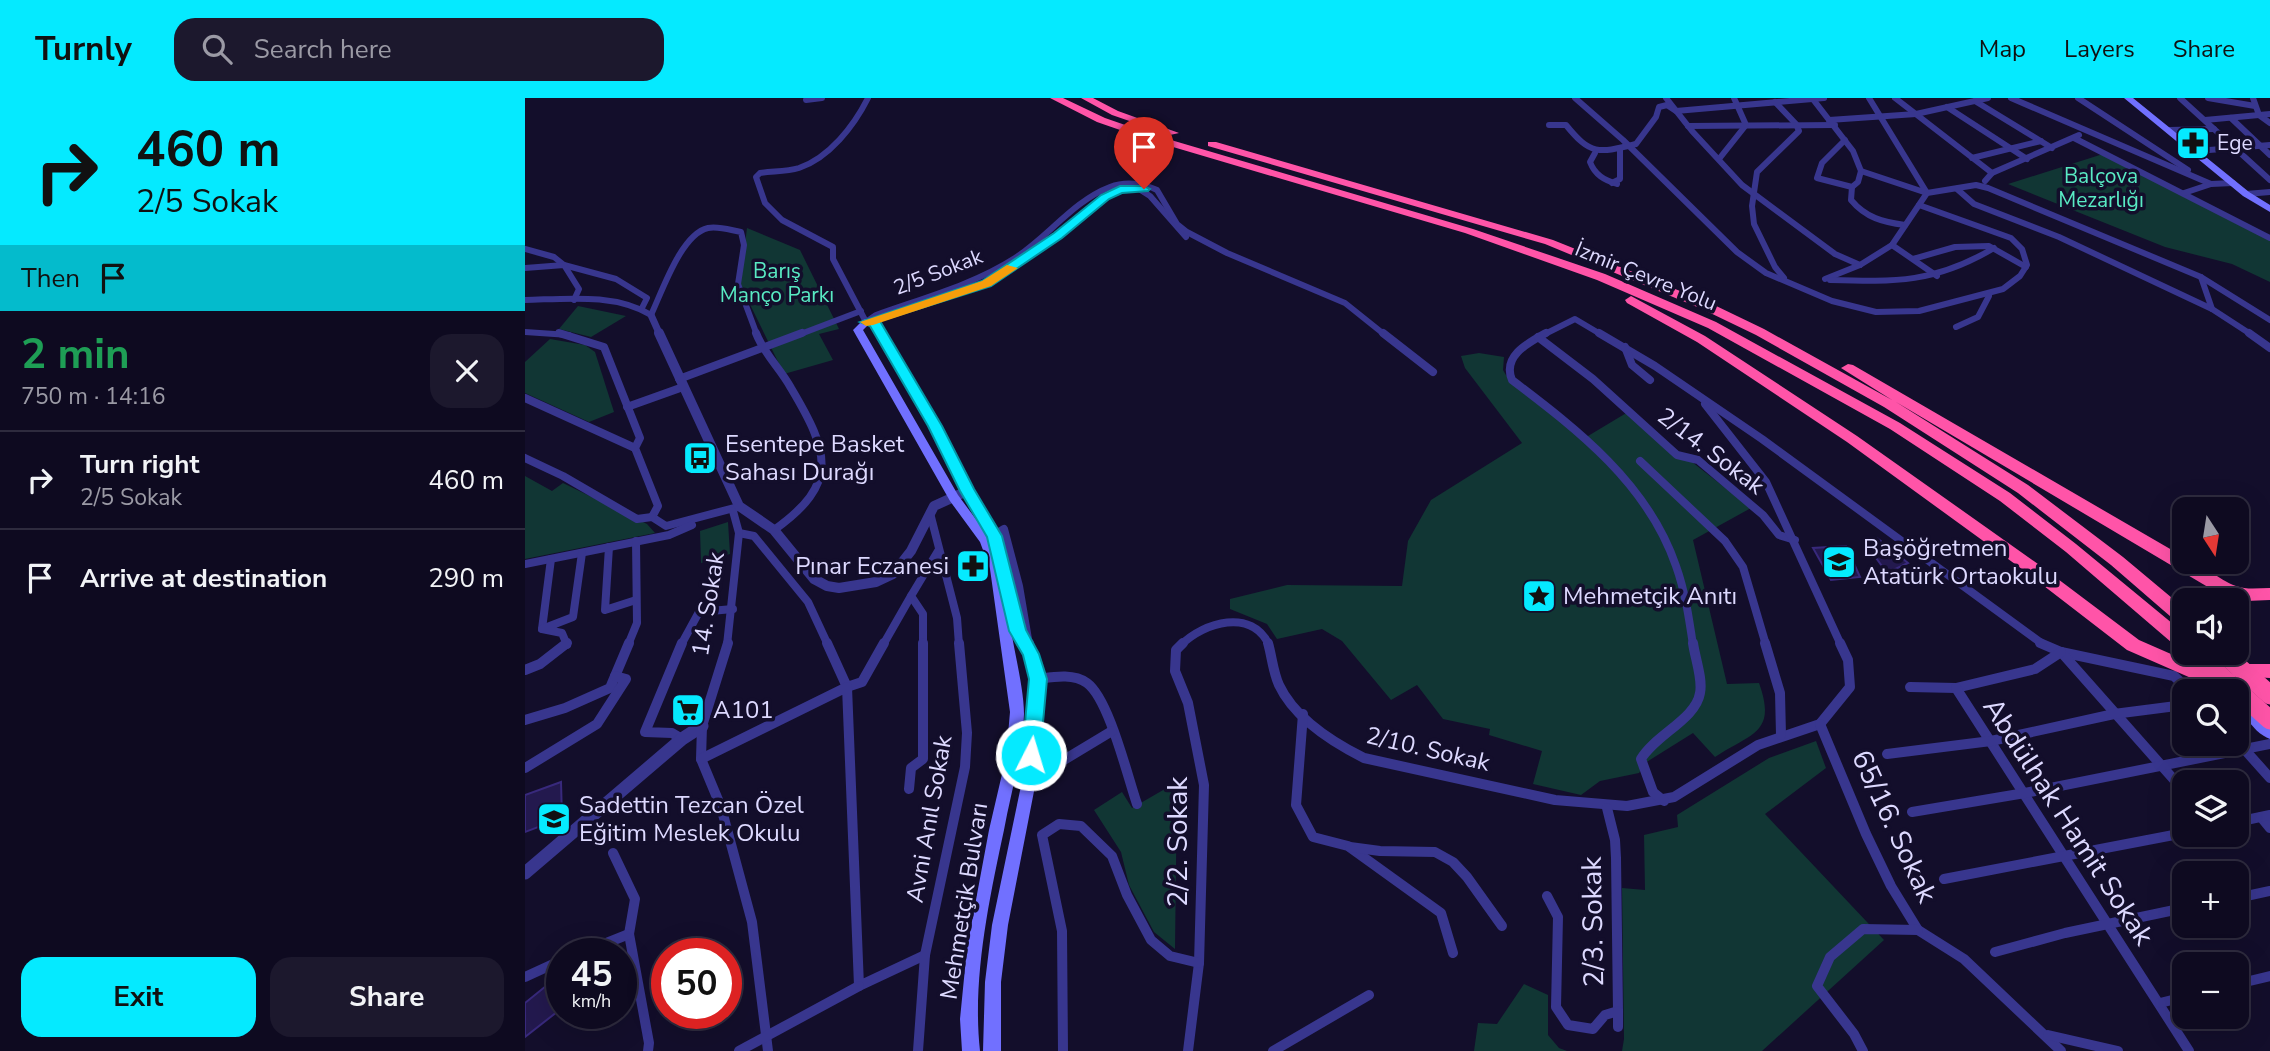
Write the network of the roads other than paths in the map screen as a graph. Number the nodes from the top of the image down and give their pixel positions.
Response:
1 (823, 98) edge
2 (868, 98) edge
3 (1055, 98) edge
4 (1086, 98) edge
5 (1575, 98) edge
6 (1666, 98) edge
7 (1734, 98) edge
8 (1824, 98) edge
9 (1868, 98) edge
10 (1895, 98) edge
11 (1988, 98) edge
12 (2011, 98) edge
13 (2078, 98) edge
14 (2128, 98) edge
15 (2180, 98) edge
16 (2208, 98) edge
17 (2253, 98) edge
18 (1812, 99) edge
19 (806, 100) dead end
20 (1774, 101) edge
21 (1975, 102) junction
22 (2255, 106) junction
23 (1737, 107) junction
24 (1947, 107) junction
25 (1676, 111) junction
26 (1916, 114) junction
27 (2270, 114) edge
28 (2259, 115) junction
29 (2231, 118) junction
30 (1881, 119) junction
31 (2205, 120) junction
32 (1832, 123) junction
33 (2270, 123) edge
34 (1796, 124) junction
35 (1549, 125) dead end
36 (1746, 125) junction
37 (1688, 126) junction
38 (2214, 129) junction
39 (2086, 130) junction
40 (2169, 130) junction
41 (2074, 138) junction
42 (1845, 140) junction
43 (2041, 141) junction
44 (2270, 145) edge
45 (2260, 146) junction
46 (1623, 147) junction
47 (2052, 148) junction
48 (2235, 148) junction
49 (2012, 149) junction
50 (2197, 151) junction
51 (1595, 153) junction
52 (2270, 155) edge
53 (1972, 158) junction
54 (1719, 159) junction
55 (2027, 159) junction
56 (1861, 171) junction
57 (1992, 173) junction
58 (2270, 180) edge
59 (2233, 183) junction
60 (1986, 184) junction
61 (2211, 184) junction
62 (1852, 187) junction
63 (1957, 188) junction
64 (2270, 192) edge
65 (1927, 193) junction
66 (2184, 193) junction
67 (1754, 194) junction
68 (2246, 194) junction
69 (1919, 205) junction
70 (2270, 209) edge
71 (1905, 225) junction
72 (2270, 237) edge
73 (1549, 242) junction
74 (1892, 245) junction
75 (1994, 248) junction
76 (525, 249) edge
77 (1530, 253) junction
78 (1913, 259) junction
79 (564, 265) junction
80 (1860, 265) junction
81 (2026, 267) junction
82 (525, 268) edge
83 (1937, 276) junction
84 (2201, 277) junction
85 (1784, 278) junction
86 (1989, 296) junction
87 (525, 300) edge
88 (574, 300) junction
89 (642, 308) junction
90 (2212, 309) junction
91 (651, 315) junction
92 (863, 316) junction
93 (2270, 320) edge
94 (1956, 327) dead end
95 (525, 332) edge
96 (1538, 337) junction
97 (1625, 347) junction
98 (762, 348) junction
99 (2270, 348) edge
100 (1433, 372) dead end
101 (1650, 380) dead end
102 (681, 383) junction
103 (1698, 395) junction
104 (525, 398) edge
105 (627, 407) junction
106 (635, 448) junction
107 (525, 458) edge
108 (1640, 461) dead end
109 (960, 494) junction
110 (736, 510) junction
111 (930, 513) junction
112 (652, 517) junction
113 (774, 530) junction
114 (739, 533) junction
115 (990, 538) junction
116 (1795, 540) junction
117 (636, 541) junction
118 (609, 547) junction
119 (938, 551) junction
120 (582, 553) junction
121 (551, 559) junction
122 (525, 564) edge
123 (2270, 594) edge
124 (911, 596) junction
125 (636, 600) junction
126 (2172, 607) edge
127 (733, 609) junction
128 (1222, 622) joint
129 (542, 629) junction
130 (2172, 632) edge
131 (2061, 652) junction
132 (2167, 661) junction
133 (2208, 665) edge
134 (2236, 665) edge
135 (525, 670) edge
136 (2270, 671) edge
137 (615, 676) junction
138 (1038, 679) junction
139 (2177, 679) edge
140 (2206, 679) edge
141 (847, 687) junction
142 (1910, 687) dead end
143 (1956, 688) junction
144 (2270, 695) edge
145 (2172, 707) edge
146 (2249, 713) edge
147 (1303, 714) junction
148 (2114, 714) junction
149 (525, 720) edge
150 (2270, 720) edge
151 (1820, 724) junction
152 (702, 726) junction
153 (1112, 731) junction
154 (2270, 733) edge
155 (1781, 735) junction
156 (682, 740) junction
157 (1991, 741) junction
158 (2270, 744) edge
159 (2249, 749) edge
160 (1887, 754) dead end
161 (2249, 754) edge
162 (2211, 756) edge
163 (701, 759) junction
164 (2161, 765) junction
165 (525, 768) edge
166 (2172, 777) edge
167 (2270, 778) edge
168 (1029, 780) junction
169 (909, 789) dead end
170 (2025, 793) junction
171 (1664, 801) junction
172 (1137, 804) dead end
173 (1607, 808) junction
174 (1912, 812) dead end
175 (2265, 816) edge
176 (2270, 828) edge
177 (2172, 835) edge
178 (1348, 846) junction
179 (613, 853) dead end
180 (2065, 857) junction
181 (525, 873) edge
182 (1944, 880) dead end
183 (2270, 891) edge
184 (1547, 895) dead end
185 (2249, 895) edge
186 (2172, 910) edge
187 (2109, 923) junction
188 (1501, 926) dead end
189 (1918, 930) junction
190 (629, 934) junction
191 (619, 938) edge
192 (1995, 952) dead end
193 (1453, 953) dead end
194 (925, 955) junction
195 (1199, 963) junction
196 (546, 967) edge
197 (2270, 976) edge
198 (525, 977) edge
199 (2249, 981) edge
200 (859, 986) junction
201 (1369, 995) dead end
202 (2172, 1000) edge
203 (2160, 1003) junction
204 (1618, 1011) junction
205 (1618, 1027) dead end
206 (2047, 1035) junction
207 (767, 1037) junction
208 (648, 1051) edge
209 (739, 1051) edge
210 (768, 1051) edge
211 (918, 1051) edge
212 (971, 1051) edge
213 (992, 1051) edge
214 (1063, 1051) edge
215 (1188, 1051) edge
216 (1273, 1051) edge
217 (1863, 1051) edge
218 (2061, 1051) edge
219 (2118, 1051) edge
220 (2189, 1051) edge

1 - 19 street
2 - 92 street
3 - 77 highway, İzmir Çevre Yolu
4 - 73 highway, İzmir Çevre Yolu
5 - 46 street
6 - 25 street
7 - 23 street
8 - 18 street
9 - 30 street
10 - 26 street
11 - 21 street
12 - 39 street
13 - 61 street
14 - 40 main road
15 - 31 street
16 - 22 street
17 - 22 street
18 - 20 street
18 - 32 street
20 - 23 street
20 - 34 street
21 - 24 street
21 - 43 street
22 - 28 street
23 - 25 street
23 - 36 street
24 - 26 street
24 - 49 street
25 - 37 street
25 - 46 street
26 - 30 street
26 - 53 street
27 - 28 street
28 - 29 street
28 - 33 street
29 - 31 street
29 - 45 street
30 - 32 street
30 - 65 street
31 - 38 street
32 - 34 street
32 - 42 street
34 - 36 street
34 - 67 street
35 - 51 street
36 - 37 street
36 - 54 street
37 - 54 street
38 - 40 street
38 - 48 street
39 - 41 street
39 - 61 street
40 - 50 main road
41 - 47 street
41 - 66 street
42 - 56 street
42 - 62 street
43 - 47 street
43 - 49 street
44 - 45 street
45 - 48 street
45 - 52 street
46 - 51 street
46 - 51 street
46 - 85 street
47 - 55 street
48 - 50 street
48 - 58 street
49 - 53 street
49 - 55 street
50 - 59 main road
53 - 57 street
54 - 67 street
55 - 57 street
56 - 62 street
56 - 65 street
57 - 60 street
59 - 61 street
59 - 68 main road
60 - 63 street
60 - 84 street
61 - 66 street
62 - 71 street
63 - 65 street
63 - 90 street
64 - 68 street
65 - 69 street
66 - 72 street
67 - 80 street
67 - 85 street
68 - 70 main road
69 - 71 street
69 - 81 street
71 - 74 street
73 - 123 highway
73 - 126 highway, İzmir Çevre Yolu
74 - 78 street
74 - 80 street
75 - 78 street
75 - 81 street
75 - 83 street
76 - 79 street
77 - 130 highway, İzmir Çevre Yolu
77 - 132 highway
78 - 83 street
79 - 82 street
79 - 88 street
79 - 89 street
80 - 83 street
81 - 86 street
84 - 90 street
84 - 93 street
85 - 86 street
86 - 94 street
87 - 88 street
88 - 89 street
89 - 91 street
90 - 99 street
91 - 98 street
91 - 102 street, 14. Sokak
92 - 98 street
92 - 100 street, 2/5 Sokak
92 - 109 main road, Mehmetçik Bulvarı
92 - 109 main road, Mehmetçik Bulvarı
95 - 105 street
96 - 97 street
96 - 116 street, 2/14. Sokak
96 - 171 street
97 - 101 street
97 - 103 street
98 - 102 street
98 - 113 street
102 - 105 street
102 - 110 street, 14. Sokak
103 - 116 street, 2/14. Sokak
103 - 131 street
104 - 106 street
105 - 106 street
106 - 112 street
107 - 112 street
108 - 155 street
109 - 111 street
109 - 115 main road, Mehmetçik Bulvarı
110 - 112 street
110 - 113 street
110 - 114 street, 14. Sokak
110 - 117 street
111 - 113 street
111 - 119 street, Avni Anıl Sokak
114 - 127 street, 14. Sokak
114 - 141 street
115 - 138 main road, Mehmetçik Bulvarı
115 - 212 main road, Mehmetçik Bulvarı
116 - 151 street, 2/14. Sokak
117 - 118 street
117 - 125 street
118 - 120 street
118 - 125 street
119 - 124 street
119 - 194 street, Avni Anıl Sokak
120 - 121 street
120 - 129 street
121 - 122 street
121 - 129 street
124 - 141 street
124 - 169 street
125 - 137 street
127 - 152 street, 14. Sokak
127 - 156 street
128 - 147 street, 2/10. Sokak
128 - 195 street, 2/2. Sokak
129 - 135 street
131 - 139 street
131 - 143 street
131 - 148 street
132 - 136 highway
132 - 140 highway
133 - 150 highway, bridge
134 - 144 highway, bridge
137 - 149 street
137 - 165 street
138 - 153 street
138 - 168 main road, Mehmetçik Bulvarı
141 - 163 street
141 - 200 street
142 - 143 street
143 - 157 street, Abdülhak Hamit Sokak
145 - 148 street
146 - 154 main road
147 - 173 street, 2/10. Sokak
147 - 178 street
148 - 157 street
148 - 164 street
151 - 155 street
151 - 189 street, 65/16. Sokak
152 - 156 street
152 - 163 street, 14. Sokak
153 - 168 street
153 - 172 street
155 - 171 street
156 - 181 street
157 - 160 street
157 - 170 street, Abdülhak Hamit Sokak
158 - 159 street
161 - 167 street
162 - 164 street
163 - 207 street, 14. Sokak
164 - 166 street
164 - 170 street
168 - 213 main road, Mehmetçik Bulvarı
170 - 174 street
170 - 180 street, Abdülhak Hamit Sokak
171 - 173 street, 2/10. Sokak
173 - 204 street, 2/3. Sokak
175 - 176 street
177 - 180 street
178 - 188 street
178 - 193 street
179 - 190 street
180 - 182 street
180 - 187 street, Abdülhak Hamit Sokak
183 - 185 street
184 - 204 street, 2/3. Sokak
186 - 187 street
187 - 192 street
187 - 203 street, Abdülhak Hamit Sokak
189 - 206 street, 65/16. Sokak
189 - 217 street
190 - 191 street
190 - 208 street
194 - 200 street
194 - 211 street, Avni Anıl Sokak
195 - 214 street
195 - 215 street, 2/2. Sokak
196 - 198 street
197 - 199 street
200 - 207 street
201 - 216 street
202 - 203 street
203 - 220 street, Abdülhak Hamit Sokak
204 - 205 street
206 - 218 street, 65/16. Sokak
206 - 219 street
207 - 209 street
207 - 210 street, 14. Sokak

